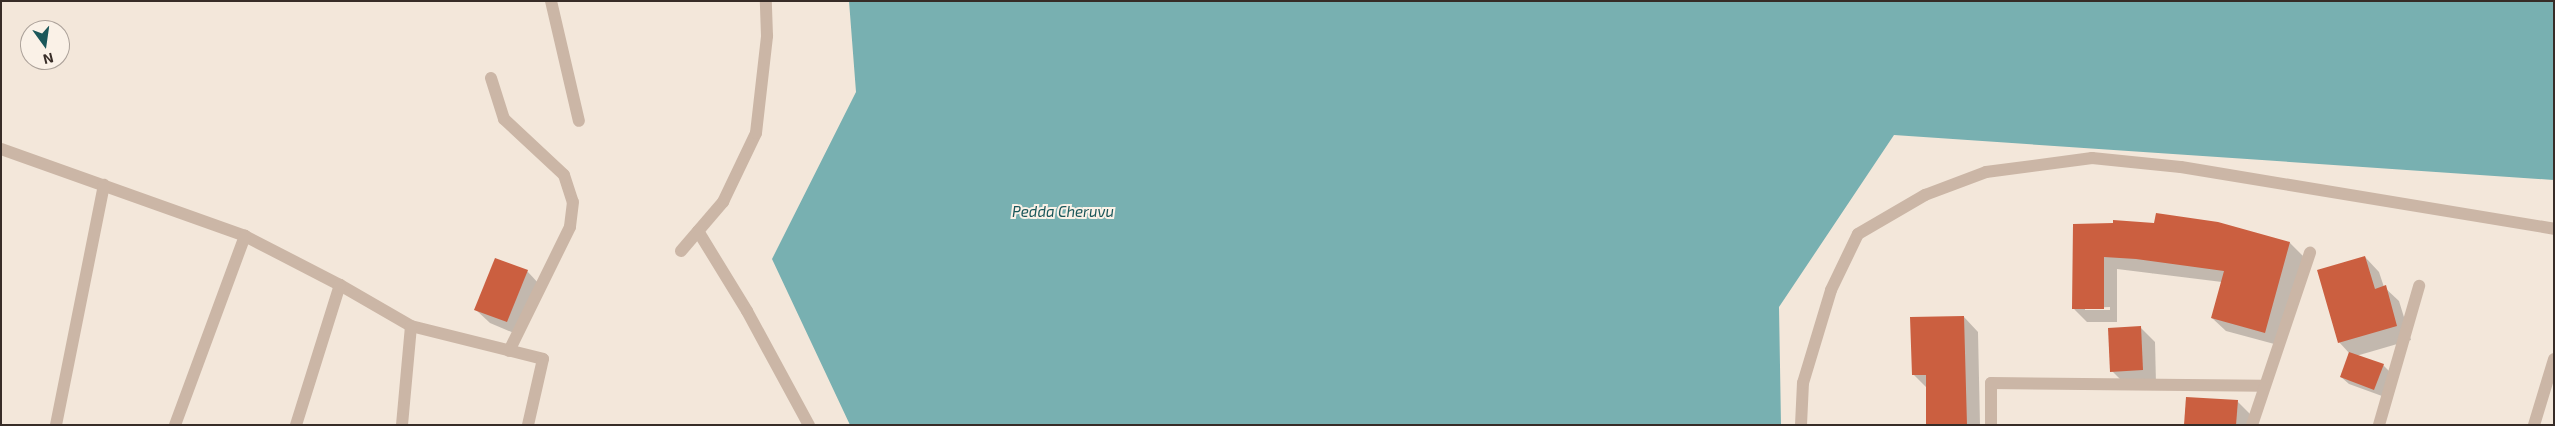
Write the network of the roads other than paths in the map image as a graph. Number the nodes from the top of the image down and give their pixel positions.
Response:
1 (551, 1) edge
2 (766, 1) edge
3 (491, 78) dead end
4 (579, 121) dead end
5 (1, 149) edge
6 (104, 185) junction
7 (2554, 229) edge
8 (698, 231) junction
9 (245, 236) junction
10 (681, 251) dead end
11 (2310, 253) dead end
12 (340, 285) junction
13 (2420, 286) dead end
14 (411, 326) junction
15 (509, 351) junction
16 (2554, 359) edge
17 (2263, 386) junction
18 (56, 425) edge
19 (175, 425) edge
20 (296, 425) edge
21 (402, 425) edge
22 (528, 425) edge
23 (809, 425) edge
24 (1801, 425) edge
25 (1991, 425) edge
26 (2252, 425) edge
27 (2379, 425) edge
28 (2534, 425) edge

1 - 4 street
2 - 8 street
3 - 15 street
5 - 6 street
6 - 9 street
6 - 18 street
7 - 24 street
8 - 10 street
8 - 23 street
9 - 12 street
9 - 19 street
11 - 17 street
12 - 14 street
12 - 20 street
13 - 27 street
14 - 15 street
14 - 21 street
15 - 22 street
16 - 28 street
17 - 25 street
17 - 26 street

